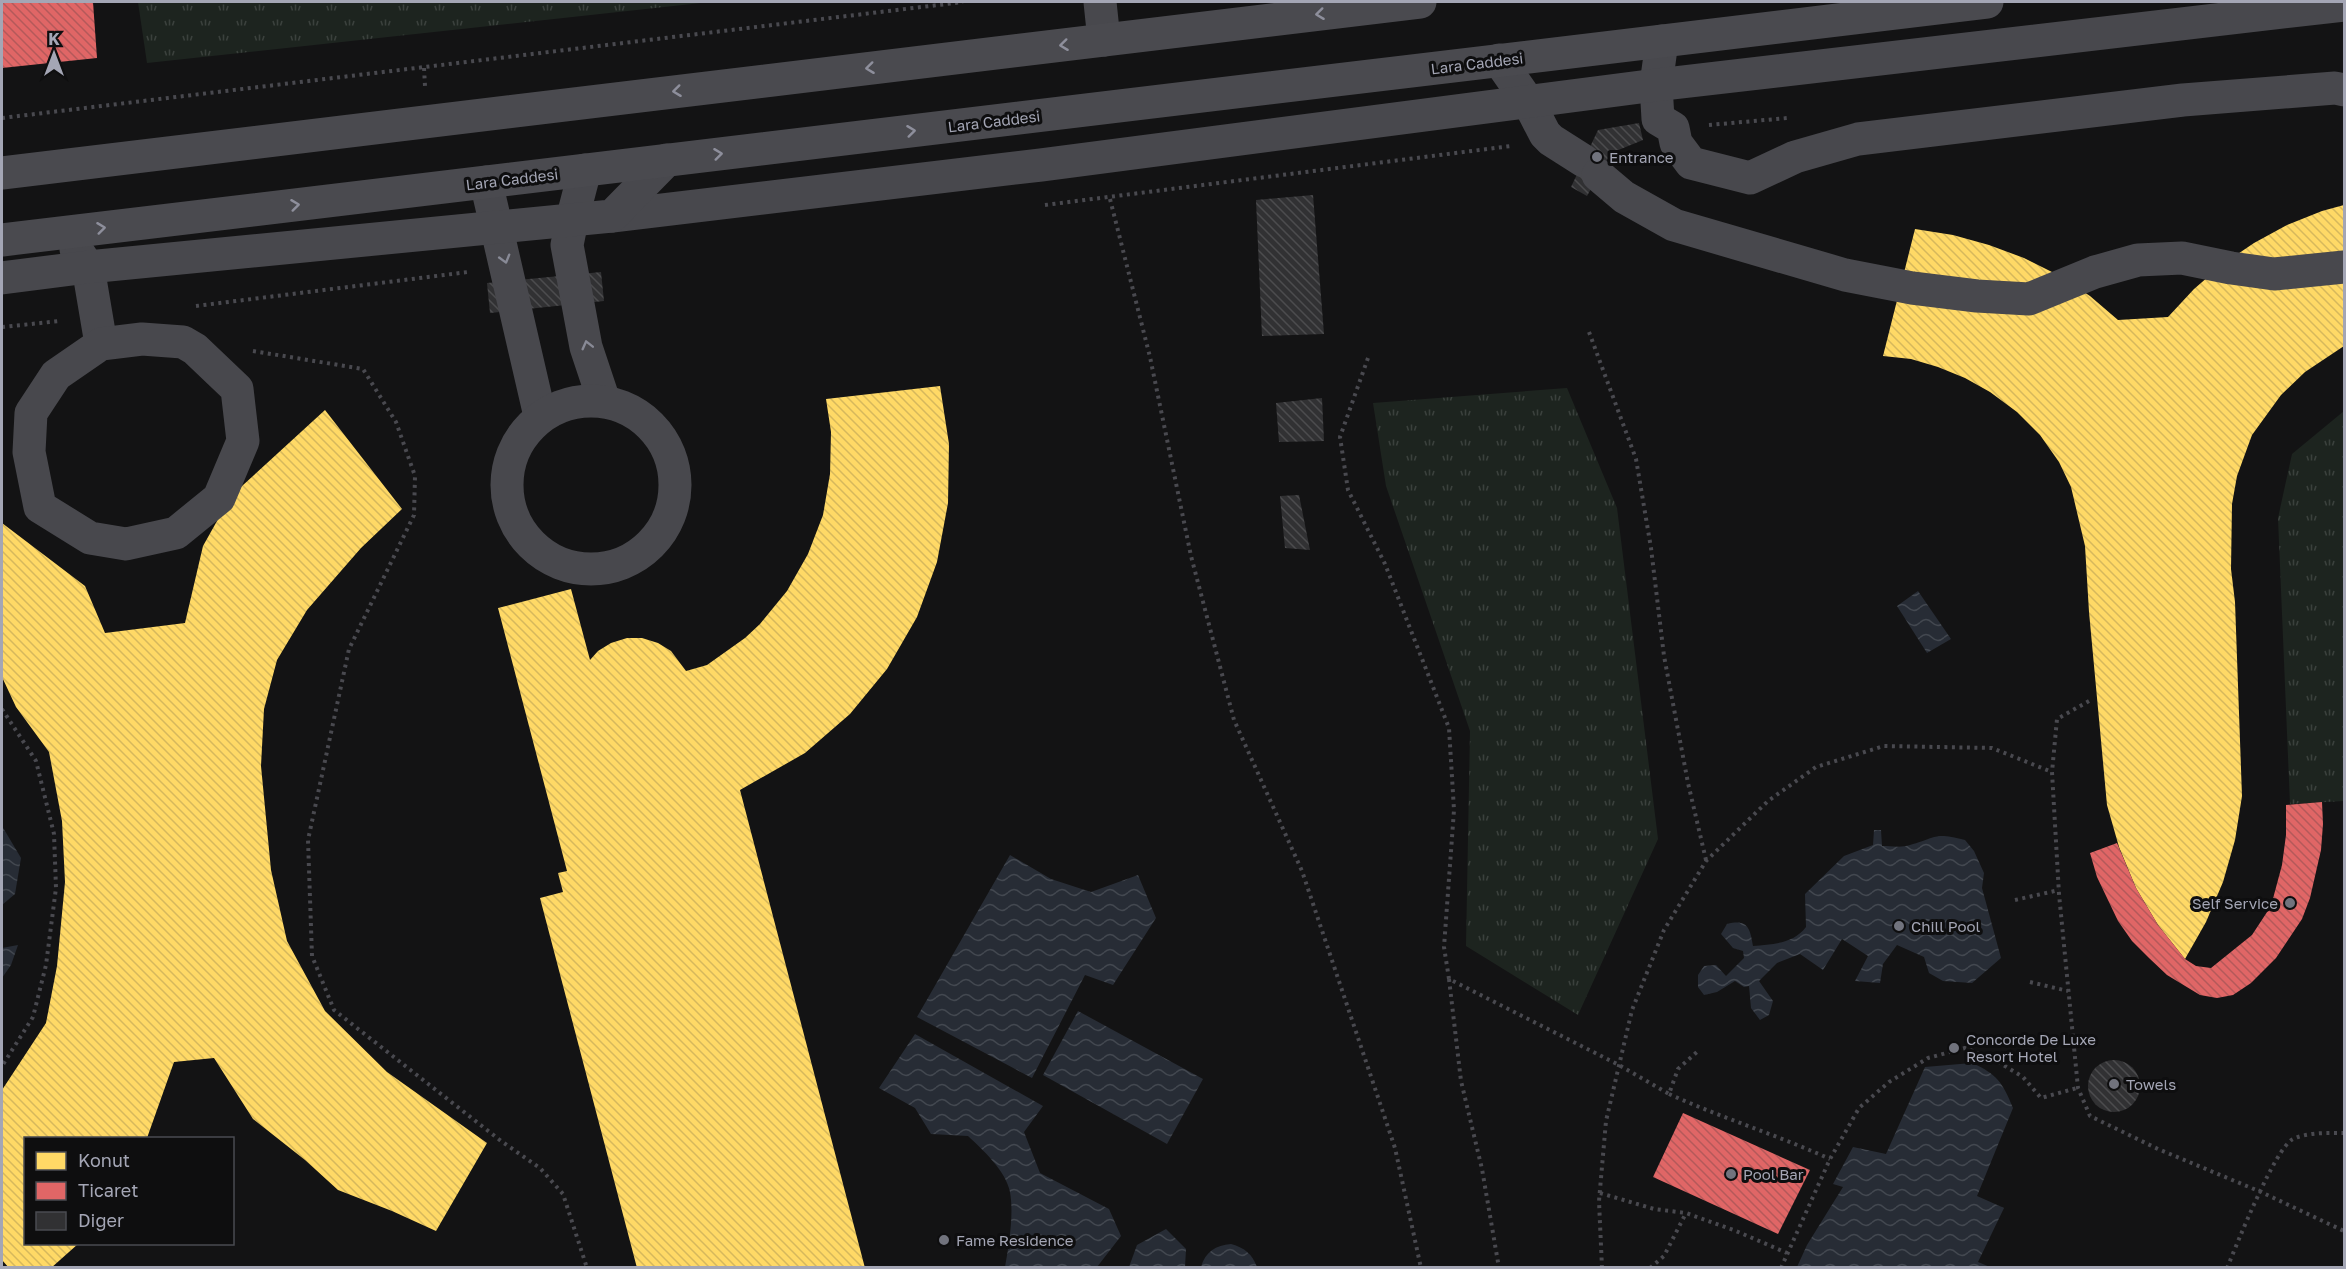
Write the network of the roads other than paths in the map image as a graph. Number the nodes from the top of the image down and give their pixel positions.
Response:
1 (1100, 2) edge
2 (1419, 2) edge
3 (1987, 2) edge
4 (2344, 5) edge
5 (1257, 11) edge
6 (1104, 40) junction
7 (1662, 40) junction
8 (1499, 60) junction
9 (1656, 86) junction
10 (2344, 90) edge
11 (1529, 103) junction
12 (667, 160) junction
13 (585, 170) junction
14 (2, 173) edge
15 (486, 182) junction
16 (612, 216) junction
17 (572, 219) junction
18 (496, 227) junction
19 (65, 233) junction
20 (2, 240) edge
21 (88, 267) junction
22 (2344, 267) edge
23 (2, 278) edge
24 (101, 344) junction
25 (604, 401) junction
26 (540, 416) junction

1 - 6 street
2 -> 5 main road
3 - 7 main road, Lara Caddesi
4 - 9 street
5 - 6 main road
6 -> 14 main road
7 - 8 main road, Lara Caddesi
7 - 9 street
8 - 11 street
12 -> 8 main road, Lara Caddesi
9 - 10 street
9 - 11 street
11 - 16 street
11 - 22 street
12 - 13 main road, Lara Caddesi
12 - 16 street
13 - 15 main road, Lara Caddesi
13 - 17 street
15 - 18 street
19 -> 15 main road, Lara Caddesi
16 - 17 street
17 - 18 street
25 -> 17 street
18 - 21 street
18 -> 26 street
19 - 20 main road, Lara Caddesi
19 - 21 street
21 - 23 street
21 - 24 street
24 - 24 street
25 - 26 street
25 - 26 street

